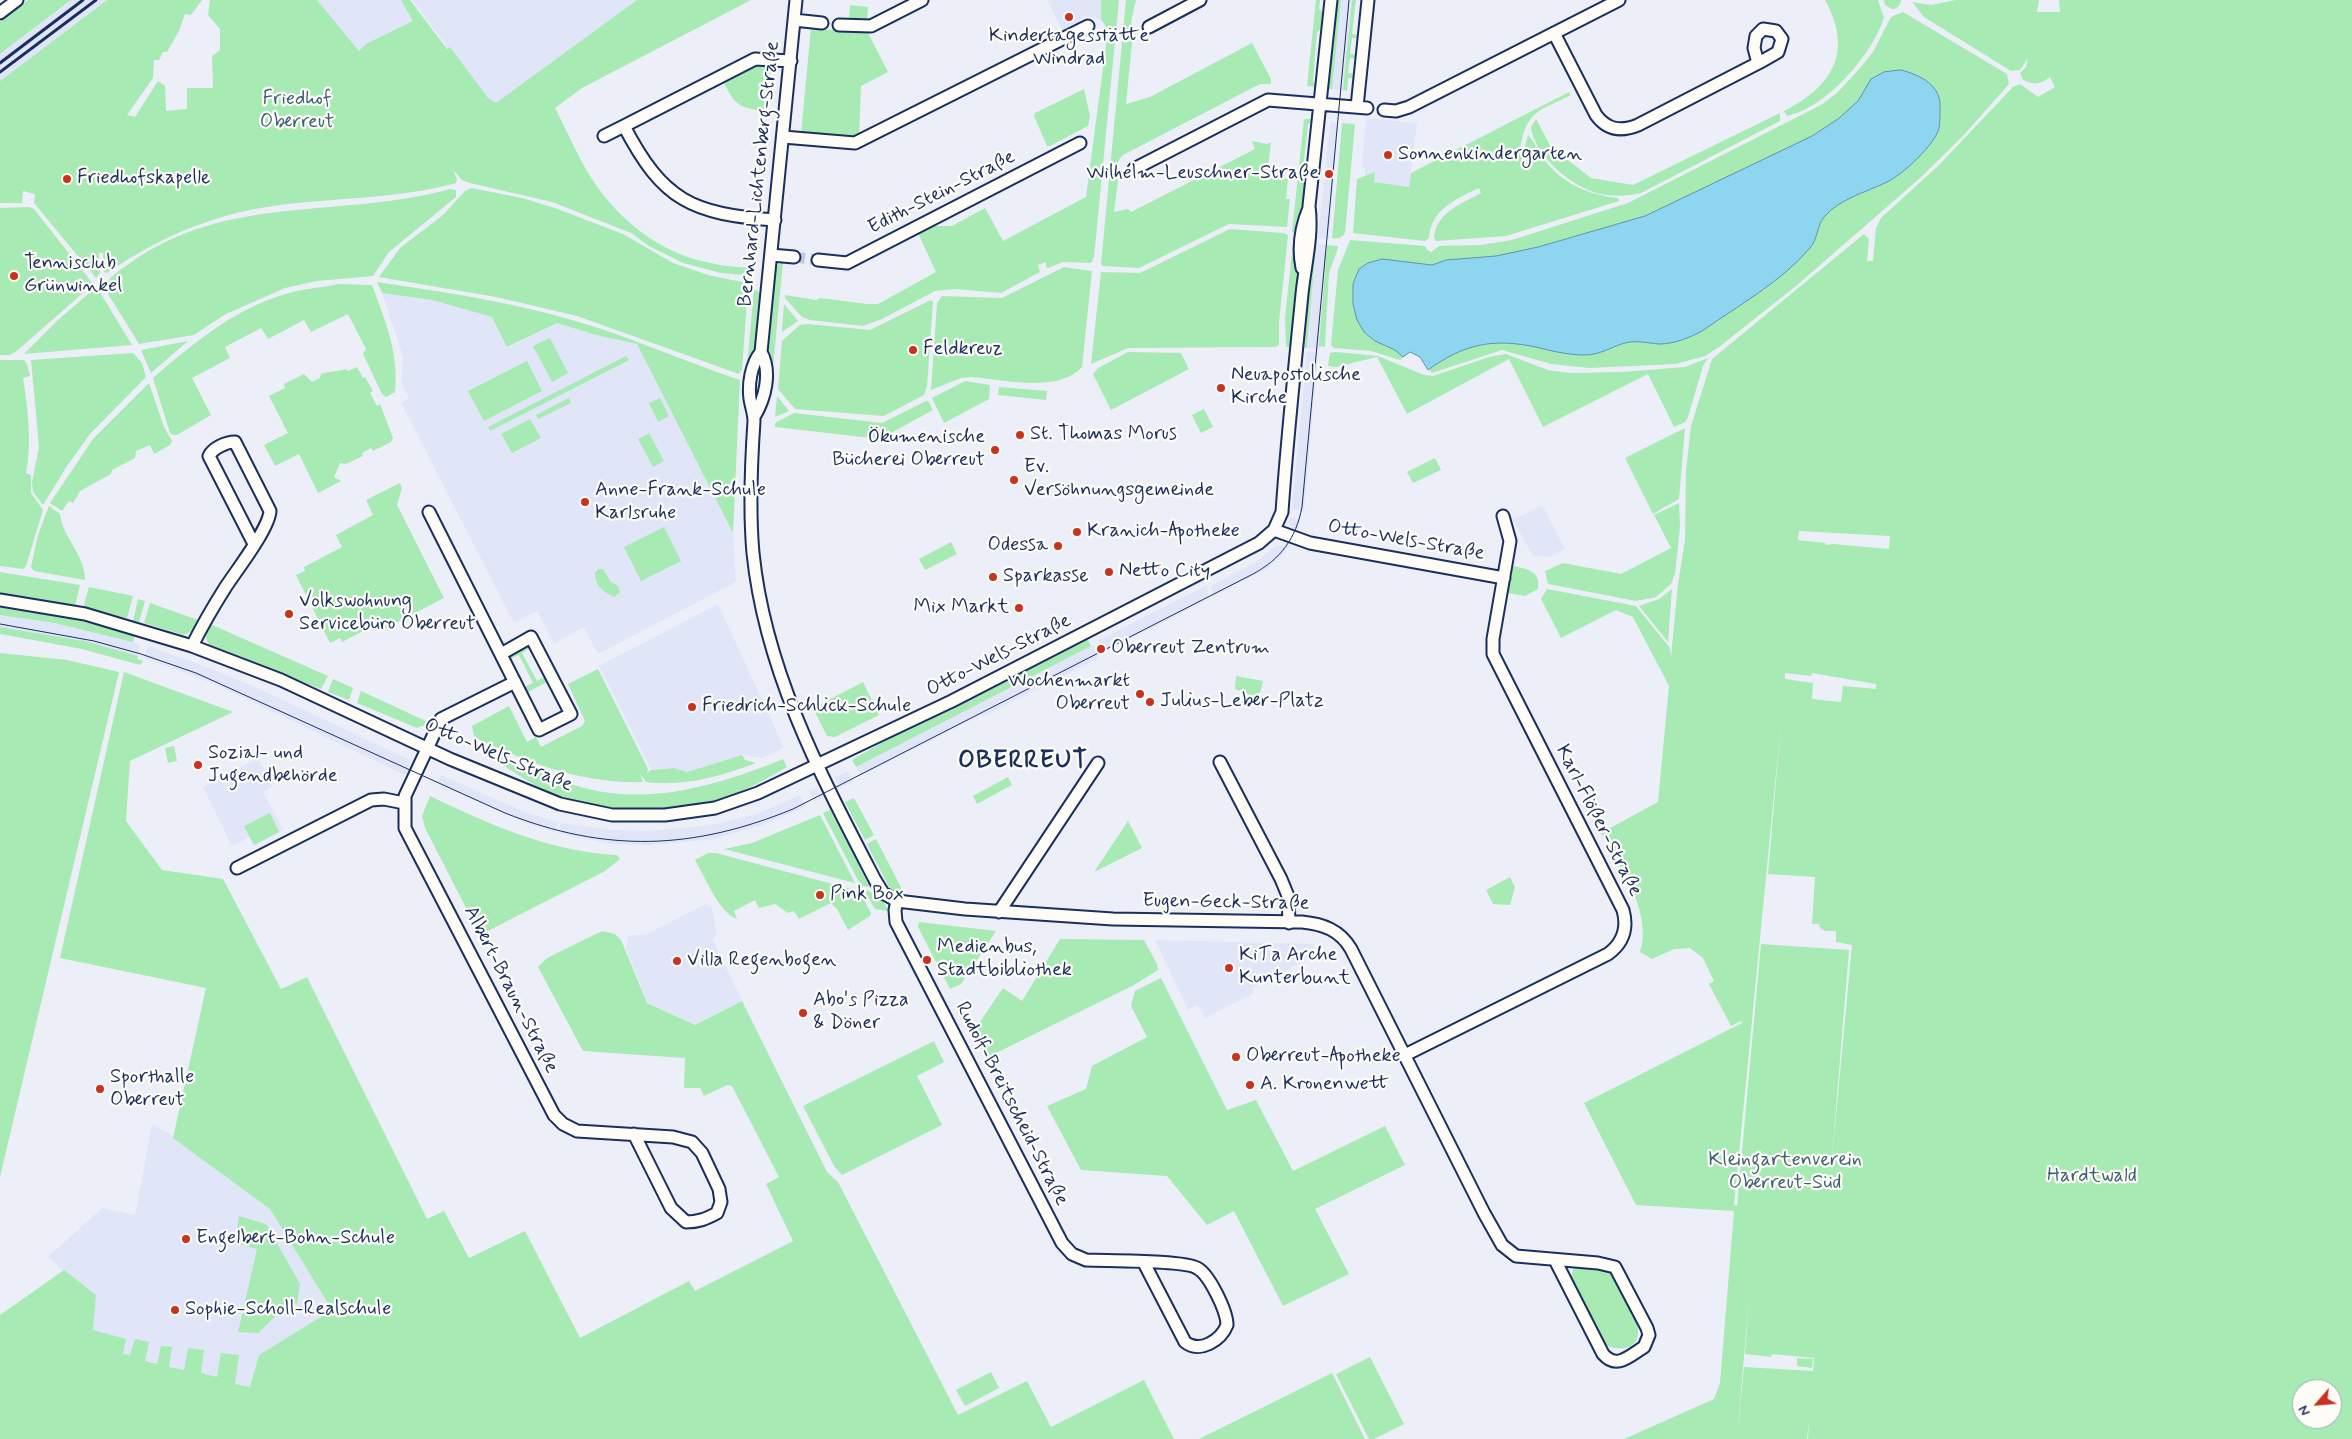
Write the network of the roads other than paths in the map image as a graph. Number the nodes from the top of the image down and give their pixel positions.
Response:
1 (17, 0) edge
2 (796, 0) edge
3 (922, 0) edge
4 (1200, 0) edge
5 (1331, 0) edge
6 (1368, 0) edge
7 (1619, 0) edge
8 (0, 13) edge
9 (794, 20) junction
10 (822, 23) dead end
11 (839, 25) dead end
12 (1088, 26) dead end
13 (1149, 27) dead end
14 (1554, 33) junction
15 (791, 61) junction
16 (1758, 63) dead end
17 (1321, 104) junction
18 (1384, 110) dead end
19 (624, 126) junction
20 (604, 136) dead end
21 (784, 137) junction
22 (1080, 143) dead end
23 (1134, 169) dead end
24 (775, 220) junction
25 (772, 255) junction
26 (794, 257) tunnel mouth
27 (818, 260) tunnel mouth
28 (429, 512) dead end
29 (1503, 516) dead end
30 (1274, 530) junction
31 (254, 544) junction
32 (1504, 578) junction
33 (0, 600) edge
34 (192, 646) junction
35 (501, 654) junction
36 (514, 682) junction
37 (427, 748) junction
38 (1098, 762) dead end
39 (1220, 762) dead end
40 (817, 765) junction
41 (404, 803) junction
42 (238, 868) dead end
43 (897, 900) junction
44 (999, 912) junction
45 (1289, 922) junction
46 (1406, 1055) junction
47 (634, 1134) junction
48 (1555, 1260) junction
49 (1144, 1263) junction

1 - 8 street
2 - 9 street, Bernhard-Lichtenberg-Straße
3 - 11 street
4 - 13 street
5 - 17 street
6 - 17 street
7 - 14 street
9 - 10 street
9 - 15 street, Bernhard-Lichtenberg-Straße
12 - 21 street
14 - 16 street
14 - 18 street
15 - 19 street
15 - 21 street, Bernhard-Lichtenberg-Straße
17 - 23 street
17 - 30 street
19 - 20 street
19 - 24 street
21 - 24 street, Bernhard-Lichtenberg-Straße
22 - 27 street, Edith-Stein-Straße
24 - 25 street, Bernhard-Lichtenberg-Straße
25 - 26 street
25 - 40 street, Bernhard-Lichtenberg-Straße
28 - 35 street
29 - 32 street, Karl-Flößer-Straße
30 - 32 street, Otto-Wels-Straße
30 - 40 street, Otto-Wels-Straße
31 - 31 street
31 - 34 street
32 - 46 street, Karl-Flößer-Straße
33 - 34 street, Otto-Wels-Straße
34 - 37 street, Otto-Wels-Straße
35 - 36 street
35 - 36 street
36 - 37 street, Albert-Braun-Straße
37 - 40 street, Otto-Wels-Straße
37 - 41 street, Albert-Braun-Straße
38 - 44 street
39 - 45 street
40 - 43 street, Eugen-Geck-Straße
41 - 42 street
41 - 47 street, Albert-Braun-Straße
43 - 44 street, Eugen-Geck-Straße
43 - 49 street, Rudolf-Breitscheid-Straße
44 - 45 street, Eugen-Geck-Straße
45 - 46 street, Eugen-Geck-Straße
46 - 48 street, Eugen-Geck-Straße
47 - 47 street, Albert-Braun-Straße
48 - 48 street, Eugen-Geck-Straße
49 - 49 street, Rudolf-Breitscheid-Straße

